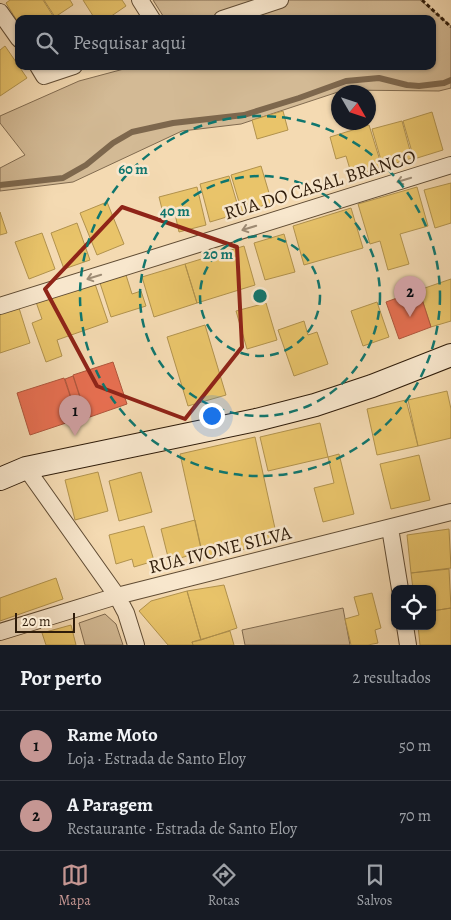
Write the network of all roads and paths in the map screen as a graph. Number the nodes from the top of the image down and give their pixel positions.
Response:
1 (140, 0) edge
2 (280, 0) edge
3 (422, 0) edge
4 (0, 12) edge
5 (149, 15) edge
6 (234, 15) edge
7 (451, 27) edge
8 (15, 33) edge
9 (40, 70) edge
10 (62, 70) edge
11 (451, 165) edge
12 (0, 306) edge
13 (451, 355) edge
14 (26, 468) junction
15 (0, 479) edge
16 (451, 512) edge
17 (390, 528) junction
18 (399, 585) edge
19 (117, 596) junction
20 (406, 630) edge
21 (0, 632) edge
22 (136, 645) edge
23 (408, 645) edge

1 - 5 street
2 - 6 street
3 - 7 path
4 - 8 street
9 - 10 street
11 -> 12 street, RUA DO CASAL BRANCO
13 - 14 main road
14 - 15 main road
14 - 19 street
16 - 17 street, RUA IVONE SILVA
17 - 18 street
17 - 19 street, RUA IVONE SILVA
19 - 21 street, RUA IVONE SILVA
19 - 22 street
20 - 23 street

